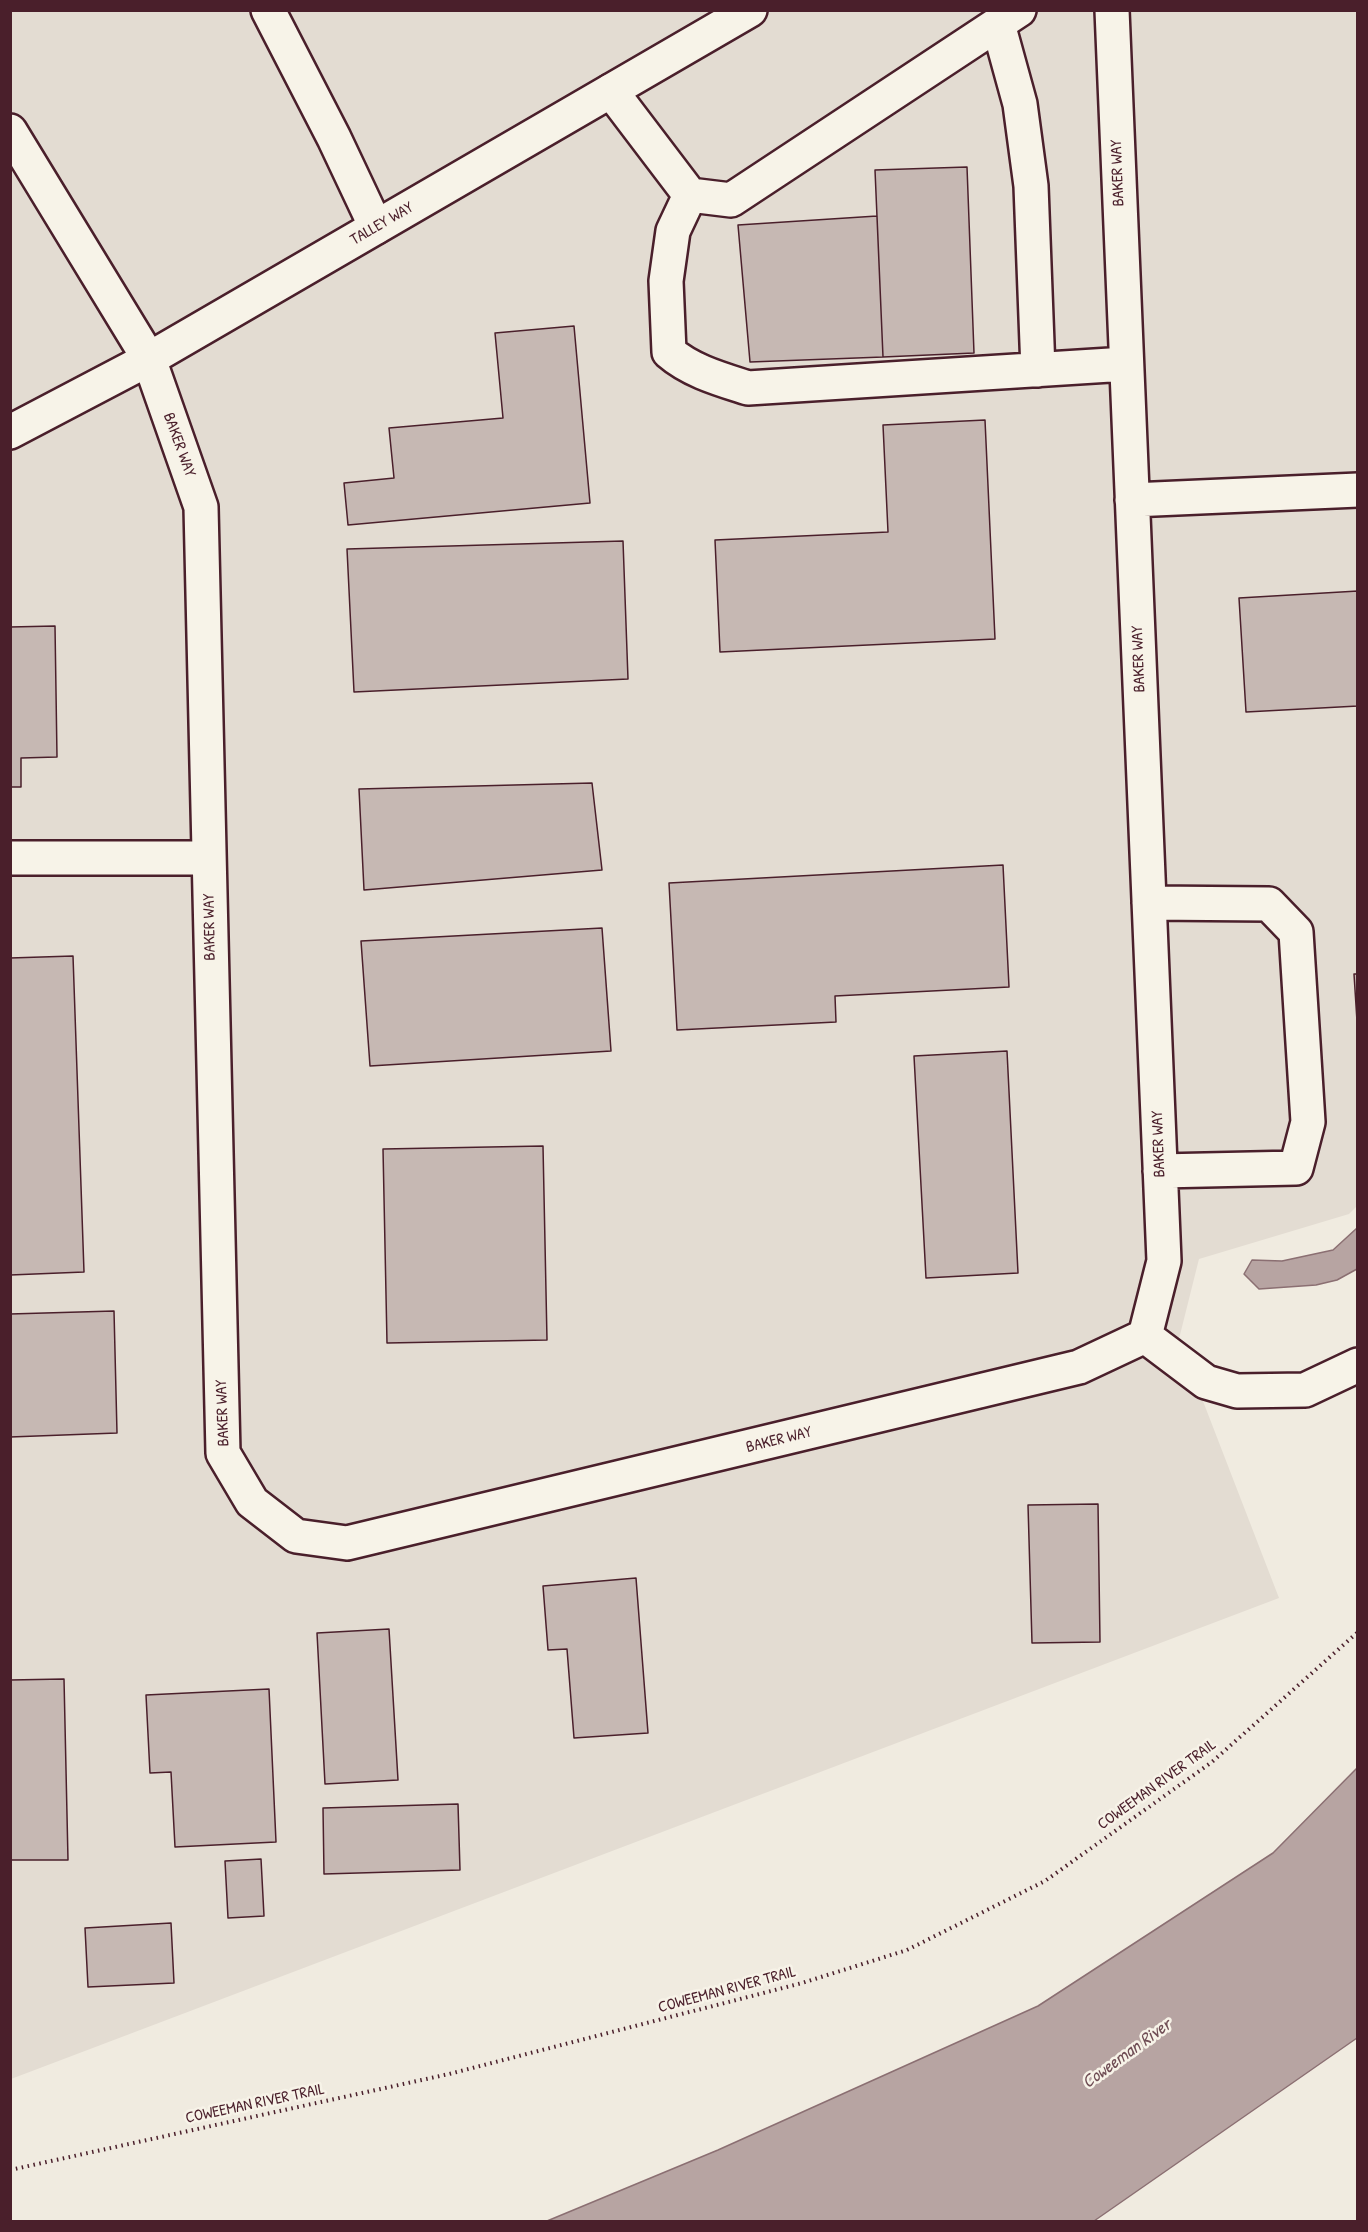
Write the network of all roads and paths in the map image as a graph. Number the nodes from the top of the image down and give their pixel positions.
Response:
1 (268, 10) edge
2 (750, 10) edge
3 (1112, 10) edge
4 (1008, 17) edge
5 (611, 91) junction
6 (10, 131) edge
7 (690, 195) junction
8 (376, 227) junction
9 (148, 359) junction
10 (1126, 364) junction
11 (1038, 370) junction
12 (10, 432) edge
13 (1358, 490) edge
14 (1132, 500) junction
15 (10, 858) edge
16 (209, 858) junction
17 (1149, 903) junction
18 (1160, 1171) junction
19 (1145, 1336) junction
20 (1358, 1365) edge
21 (1358, 1632) edge
22 (10, 2170) edge

1 - 8 street
2 - 5 street, TALLEY WAY
3 - 10 street, BAKER WAY
4 - 7 street
4 - 11 street
5 - 7 street
5 - 8 street, TALLEY WAY
6 - 9 street, BAKER WAY
7 - 11 street
8 - 9 street, TALLEY WAY
9 - 12 street, TALLEY WAY
9 - 16 street, BAKER WAY
10 - 11 street
10 - 14 street, BAKER WAY
13 - 14 street
14 - 17 street, BAKER WAY
15 - 16 street
16 - 19 street, BAKER WAY
17 - 18 street, BAKER WAY
17 - 18 street
18 - 19 street, BAKER WAY
19 - 20 street
21 - 22 path, COWEEMAN RIVER TRAIL

